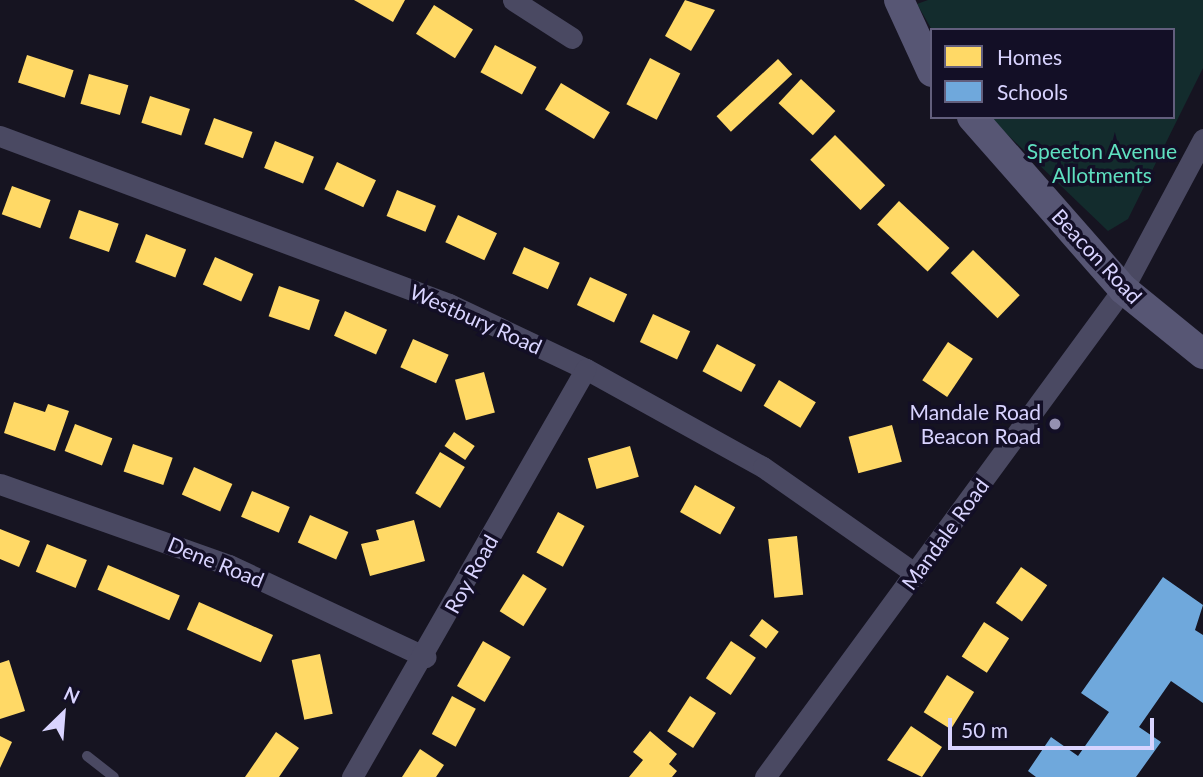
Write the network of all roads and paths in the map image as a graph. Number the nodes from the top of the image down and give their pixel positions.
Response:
1 (513, 0) edge
2 (899, 0) edge
3 (572, 38) dead end
4 (930, 68) edge
5 (974, 119) edge
6 (0, 136) edge
7 (1203, 139) edge
8 (1123, 289) junction
9 (1203, 354) edge
10 (586, 369) junction
11 (0, 484) edge
12 (916, 574) junction
13 (425, 657) junction
14 (87, 756) dead end
15 (114, 777) edge
16 (352, 777) edge
17 (765, 777) edge

1 - 3 street
2 - 4 main road
5 - 8 main road, Beacon Road
6 - 10 street, Westbury Road
7 - 8 street, Mandale Road
8 - 9 main road, Beacon Road
8 - 12 street, Mandale Road
10 - 12 street, Westbury Road
10 - 13 street, Roy Road
11 - 13 street, Dene Road
12 - 17 street, Mandale Road
13 - 16 street, Roy Road
14 - 15 lane

